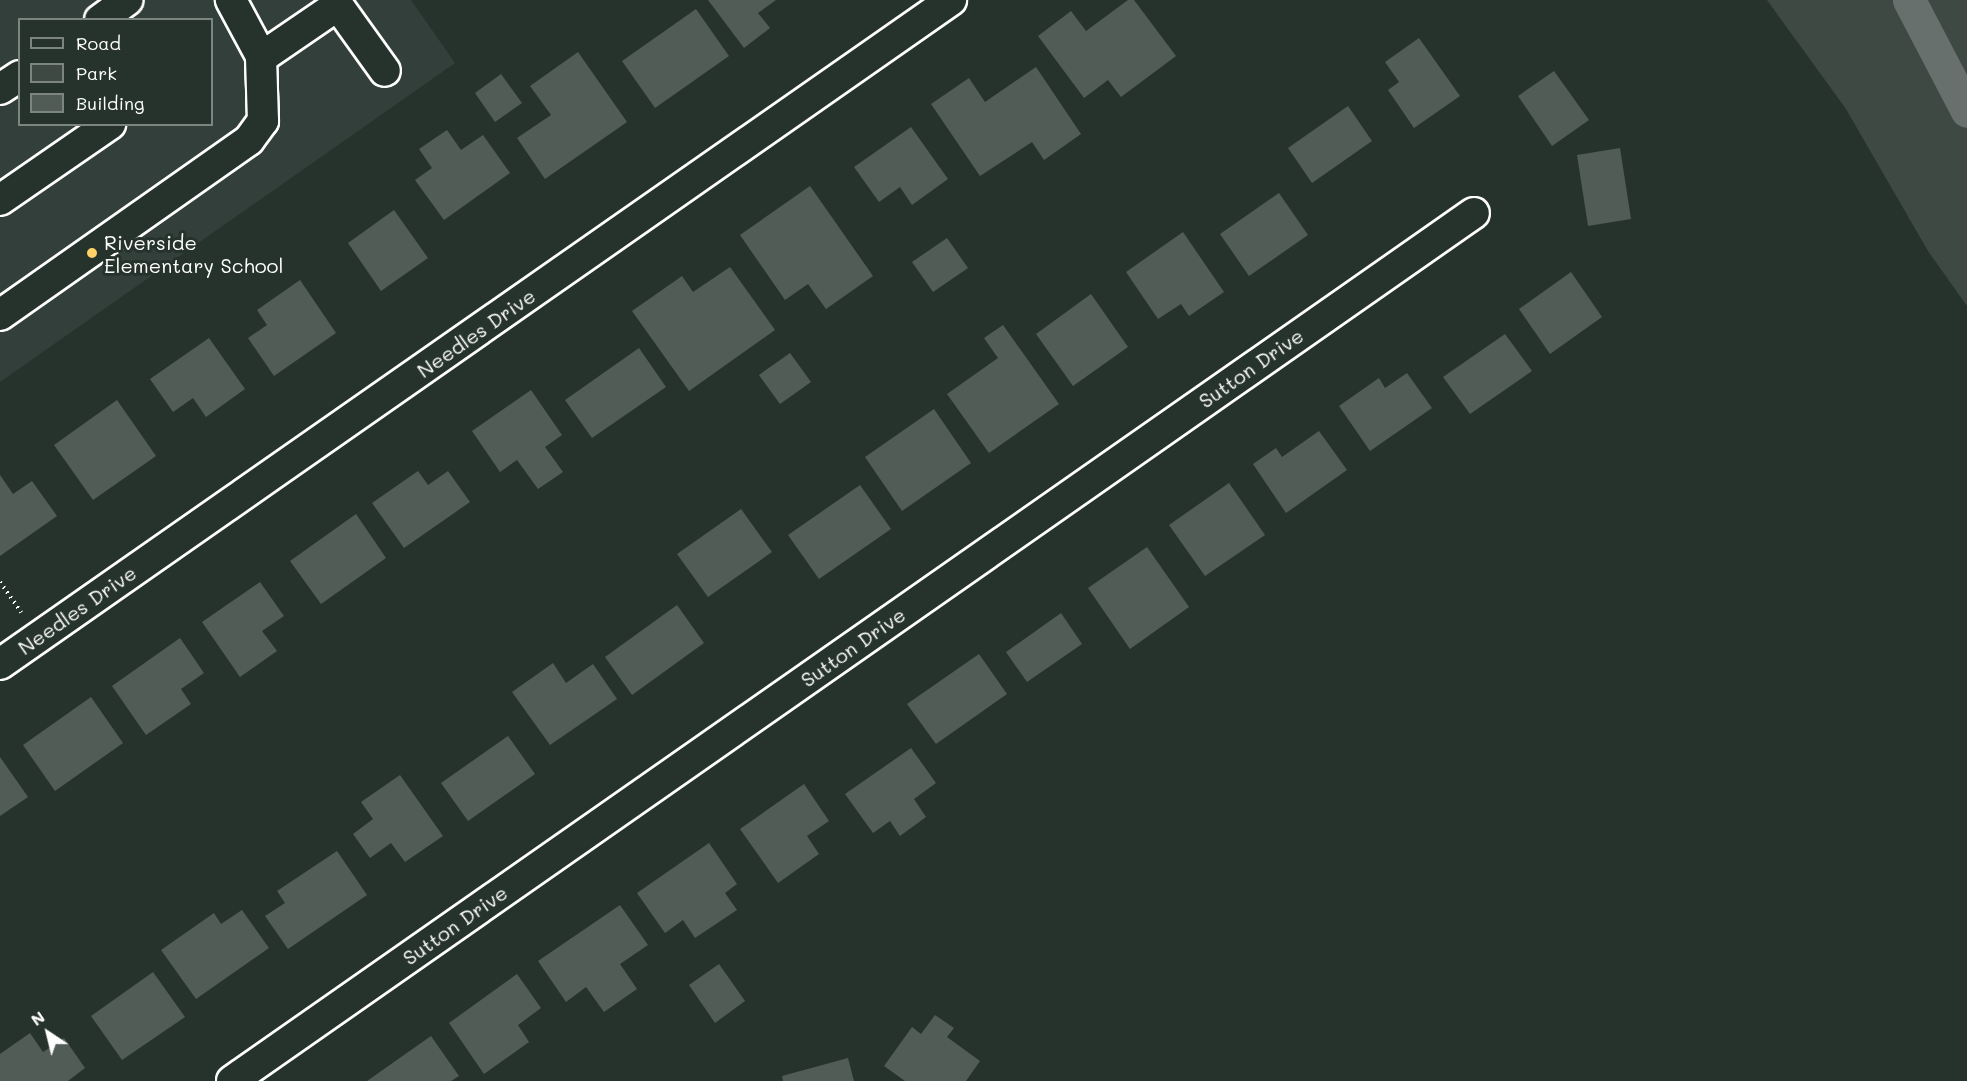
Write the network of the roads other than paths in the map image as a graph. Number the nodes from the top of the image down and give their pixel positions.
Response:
1 (231, 0) edge
2 (951, 0) edge
3 (336, 3) edge
4 (262, 57) junction
5 (385, 71) dead end
6 (18, 77) edge
7 (0, 89) edge
8 (107, 126) edge
9 (0, 200) edge
10 (1474, 213) dead end
11 (0, 315) edge
12 (0, 664) edge
13 (232, 1081) edge

1 - 4 street
2 - 12 street, Needles Drive
3 - 4 street
3 - 5 street
4 - 11 street
6 - 7 street
8 - 9 street
10 - 13 street, Sutton Drive

